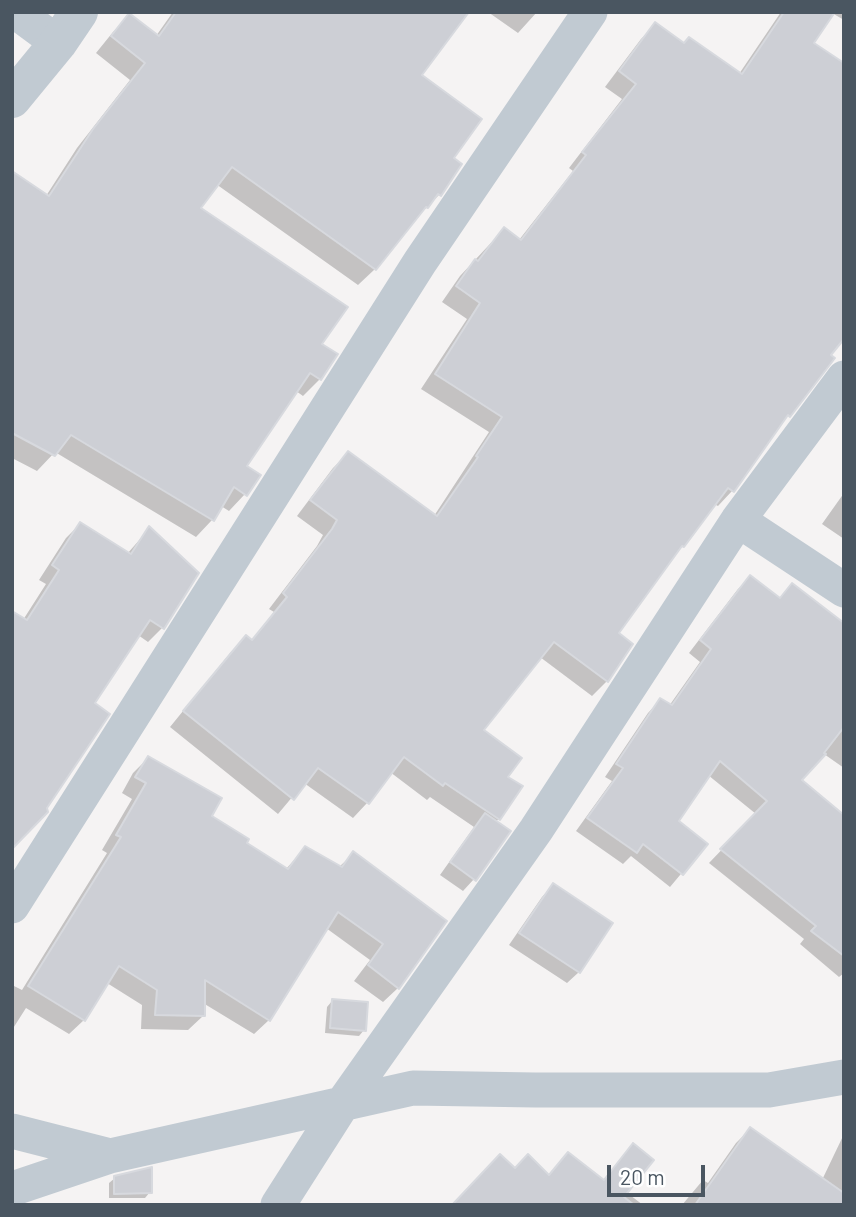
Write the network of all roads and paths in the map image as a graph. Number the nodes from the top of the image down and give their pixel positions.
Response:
1 (16, 12) edge
2 (590, 12) edge
3 (69, 27) edge
4 (12, 99) edge
5 (844, 378) edge
6 (738, 520) junction
7 (844, 590) edge
8 (12, 906) edge
9 (844, 1077) edge
10 (343, 1103) junction
11 (12, 1131) edge
12 (110, 1156) junction
13 (12, 1189) edge
14 (278, 1205) edge

1 - 3 street
2 - 8 street
3 - 4 street
5 - 6 street
6 - 7 street
6 - 10 street
9 - 10 street
10 - 12 street
10 - 14 street
11 - 12 street
12 - 13 street

